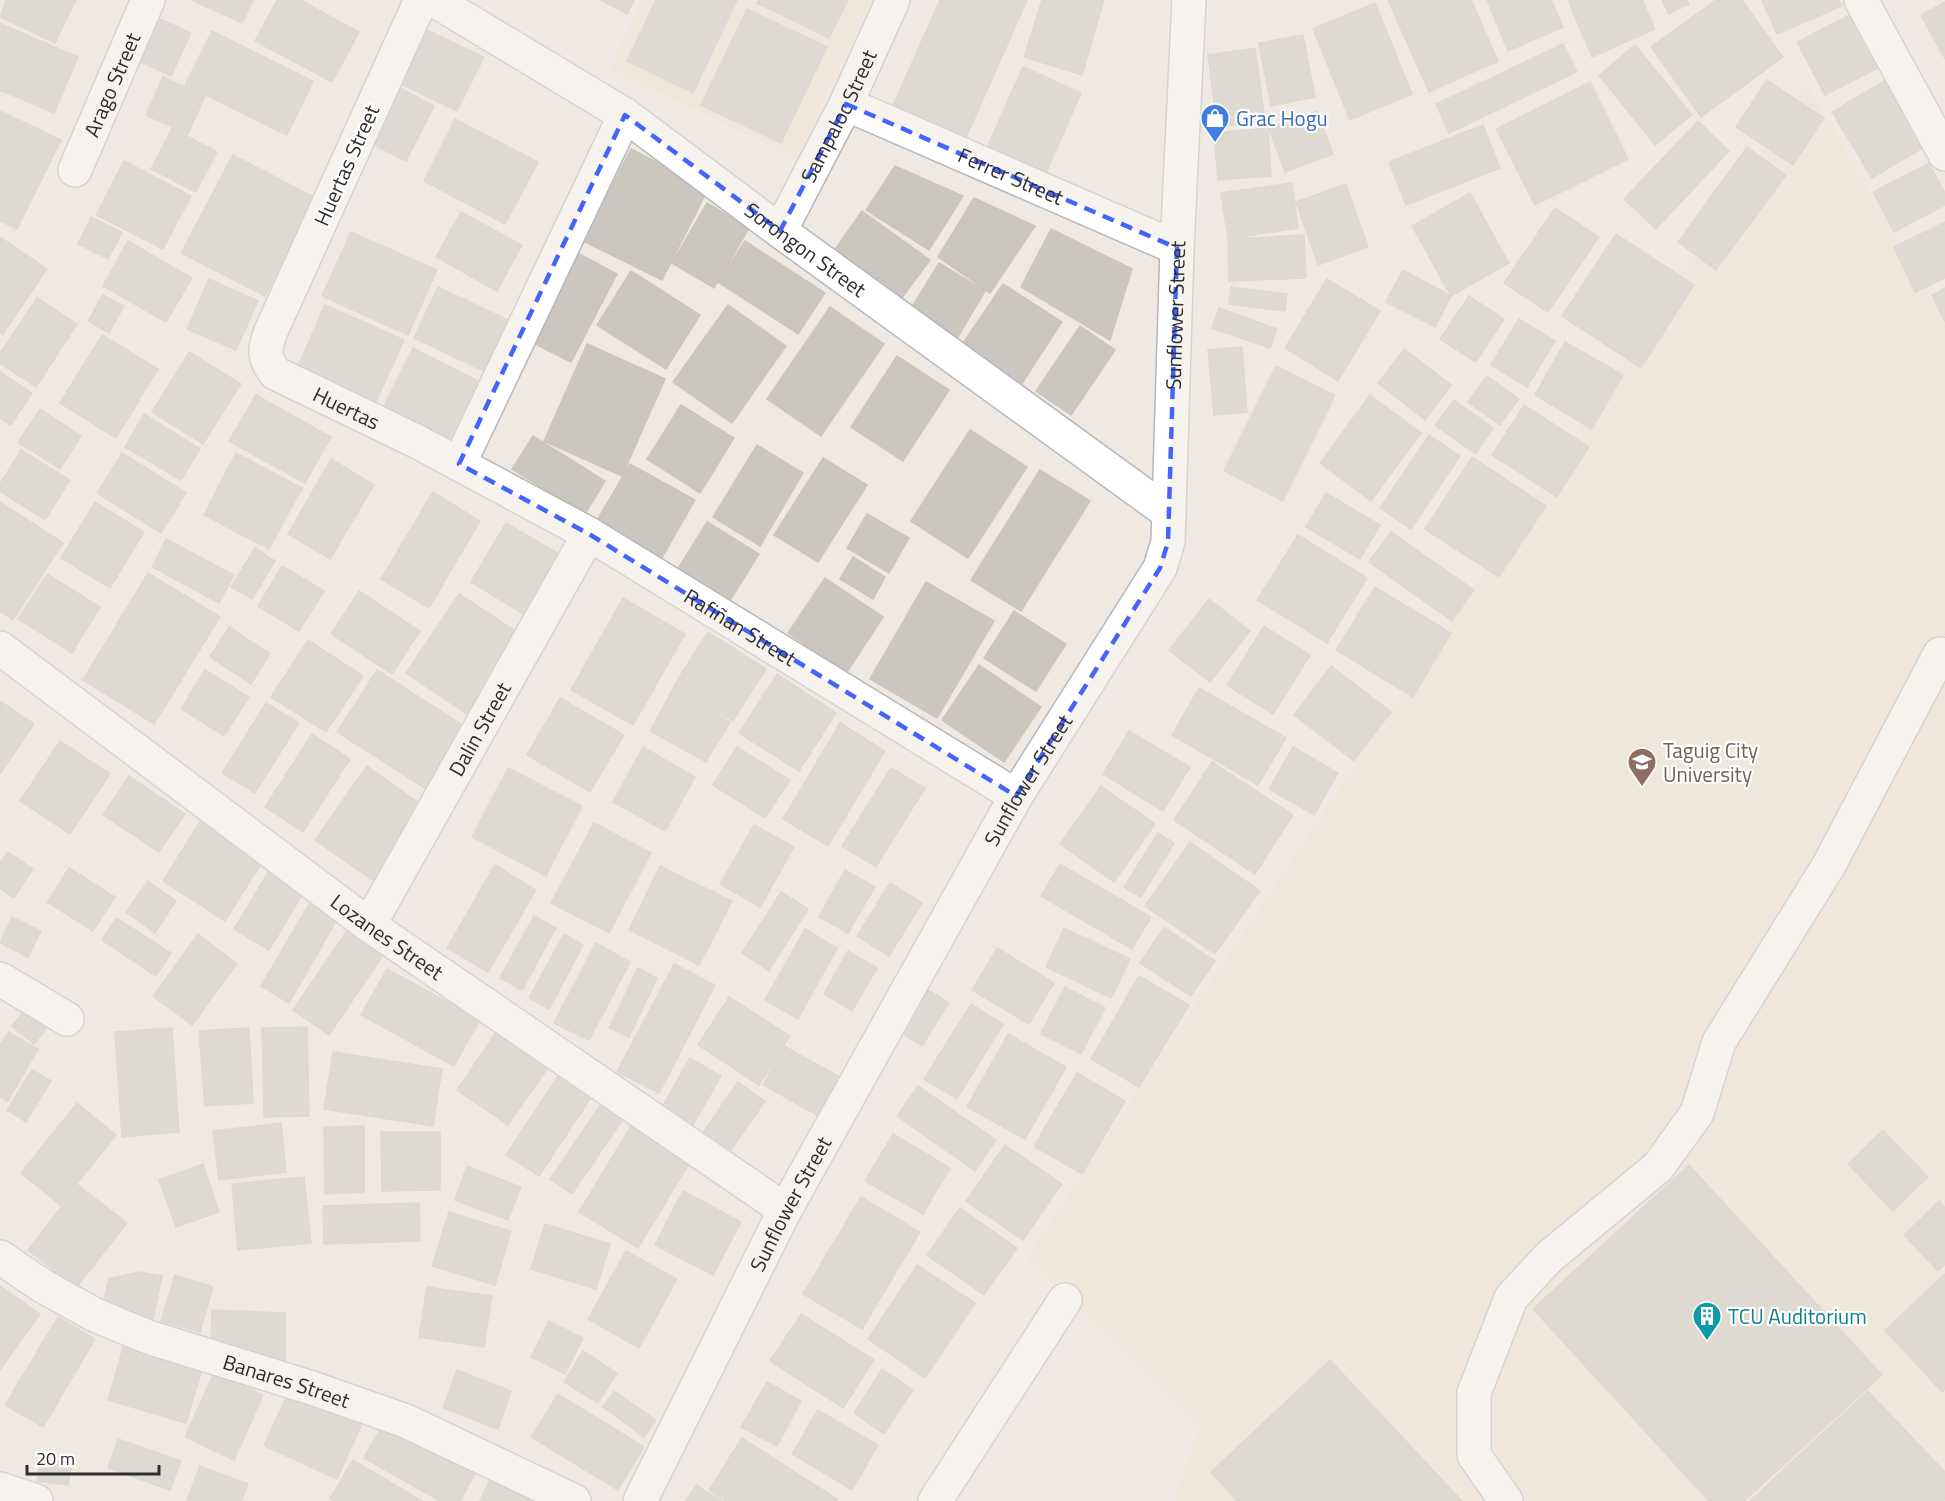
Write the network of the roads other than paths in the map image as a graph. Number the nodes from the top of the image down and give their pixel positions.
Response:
1 (148, 0) edge
2 (421, 0) edge
3 (434, 0) edge
4 (893, 0) edge
5 (1189, 0) edge
6 (1861, 0) edge
7 (846, 104) junction
8 (625, 116) junction
9 (1945, 154) edge
10 (75, 170) dead end
11 (780, 231) junction
12 (1177, 248) junction
13 (272, 331) joint
14 (459, 464) junction
15 (1169, 513) junction
16 (589, 534) junction
17 (0, 648) edge
18 (1940, 654) dead end
19 (1016, 796) junction
20 (369, 925) junction
21 (0, 980) edge
22 (67, 1019) dead end
23 (784, 1210) junction
24 (0, 1257) edge
25 (1065, 1300) dead end
26 (0, 1489) edge
27 (36, 1501) edge
28 (574, 1501) edge
29 (640, 1501) edge
30 (935, 1501) edge
31 (1506, 1501) edge

1 - 10 street, Arago Street
2 - 13 street, Huertas Street
3 - 8 street, Sorongon Street
4 - 7 street, Sampaloc Street
5 - 12 street, Sunflower Street
6 - 9 street
7 - 11 street, Sampaloc Street
7 - 12 street, Ferrer Street
8 - 11 street, Sorongon Street
8 - 14 street
11 - 15 street, Sorongon Street
12 - 15 street, Sunflower Street
13 - 14 street, Huertas
14 - 16 street, Rafiñan Street
15 - 19 street, Sunflower Street
16 - 19 street, Rafiñan Street
16 - 20 street, Dalin Street
17 - 20 street, Lozanes Street
18 - 31 street
19 - 23 street, Sunflower Street
20 - 23 street, Lozanes Street
21 - 22 street
23 - 29 street, Sunflower Street
24 - 28 street, Banares Street
25 - 30 street
26 - 27 street

